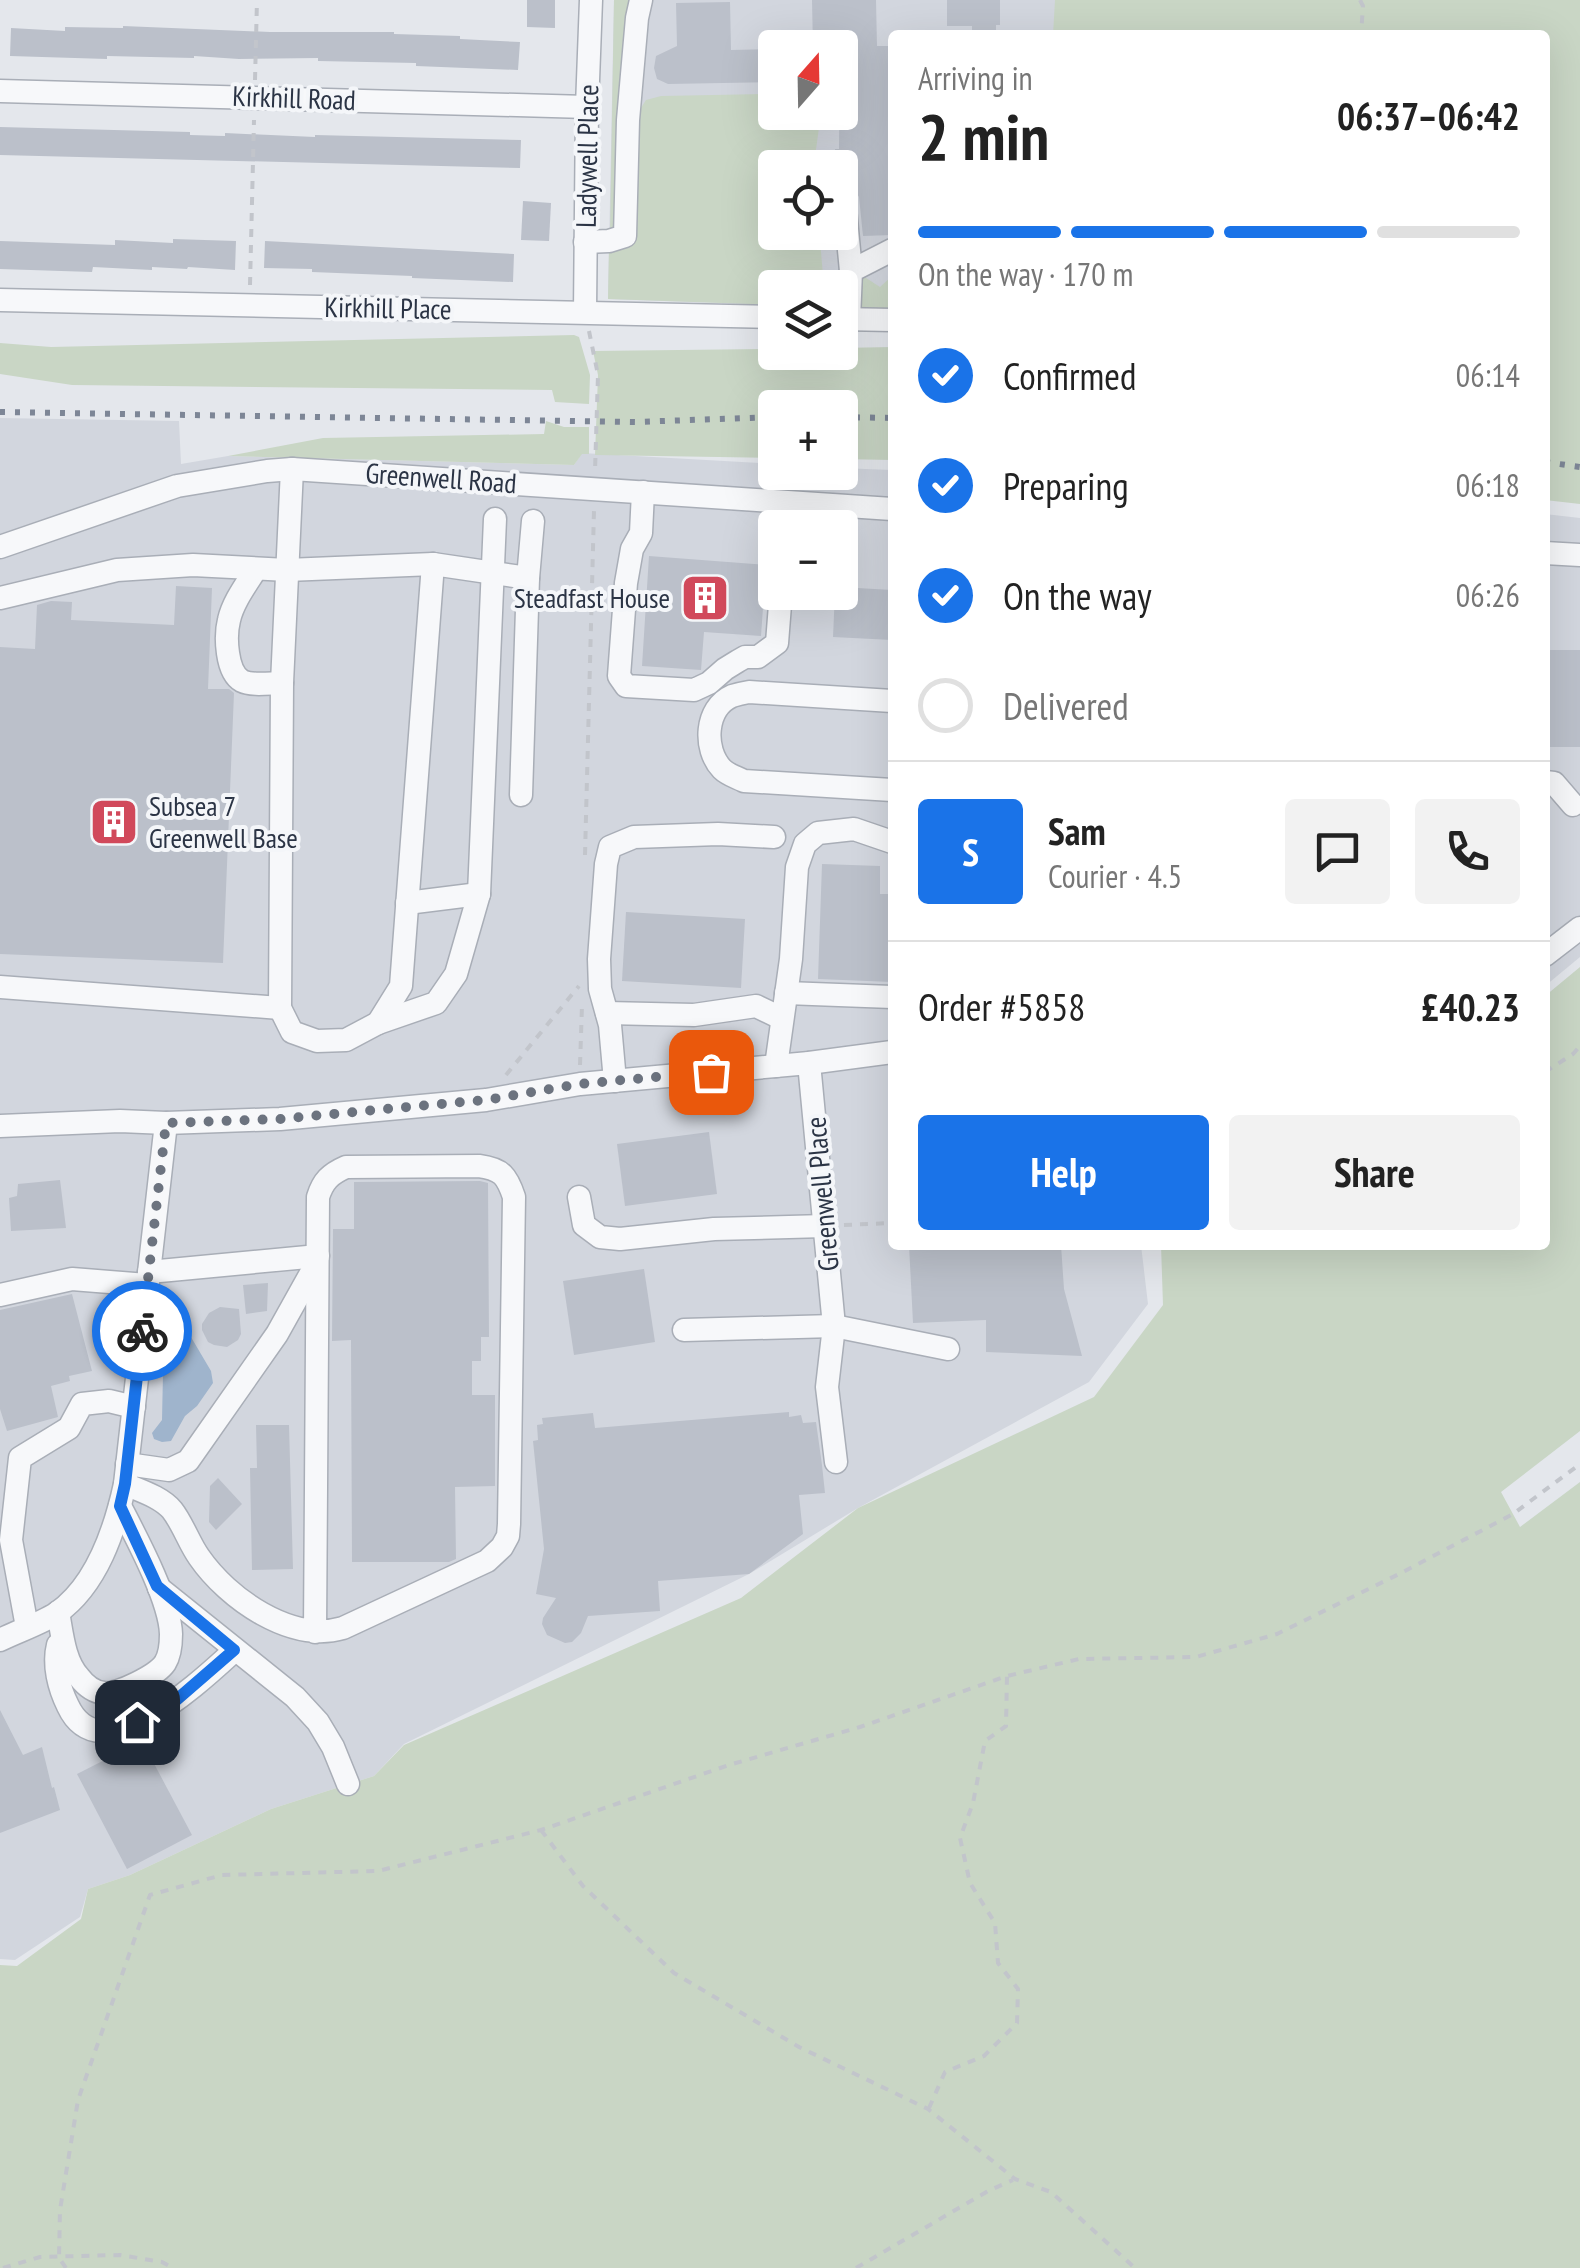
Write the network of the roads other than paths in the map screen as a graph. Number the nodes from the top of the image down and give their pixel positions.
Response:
1 (592, 0) edge
2 (641, 0) edge
3 (0, 91) edge
4 (587, 107) junction
5 (585, 242) junction
6 (888, 252) edge
7 (855, 270) edge
8 (0, 300) edge
9 (585, 312) junction
10 (758, 317) edge
11 (858, 320) edge
12 (888, 320) edge
13 (292, 469) junction
14 (644, 492) junction
15 (800, 503) junction
16 (888, 509) edge
17 (800, 510) edge
18 (495, 519) dead end
19 (533, 521) dead end
20 (0, 546) edge
21 (1550, 553) edge
22 (1580, 555) edge
23 (434, 564) junction
24 (256, 569) junction
25 (287, 570) junction
26 (494, 573) junction
27 (528, 578) junction
28 (0, 598) edge
29 (780, 610) edge
30 (282, 683) junction
31 (888, 701) edge
32 (1550, 783) edge
33 (888, 790) edge
34 (521, 795) dead end
35 (1573, 805) dead end
36 (774, 838) dead end
37 (888, 841) edge
38 (479, 894) junction
39 (408, 903) junction
40 (1580, 928) edge
41 (1550, 951) edge
42 (0, 988) edge
43 (786, 993) junction
44 (888, 997) edge
45 (280, 1008) junction
46 (607, 1013) junction
47 (781, 1018) junction
48 (378, 1023) junction
49 (888, 1053) edge
50 (810, 1063) junction
51 (776, 1066) junction
52 (614, 1081) junction
53 (166, 1123) junction
54 (0, 1126) edge
55 (579, 1196) dead end
56 (824, 1226) junction
57 (317, 1259) junction
58 (148, 1278) junction
59 (0, 1295) edge
60 (834, 1326) junction
61 (684, 1330) dead end
62 (948, 1349) dead end
63 (134, 1406) junction
64 (836, 1462) dead end
65 (124, 1485) junction
66 (157, 1586) junction
67 (60, 1621) junction
68 (27, 1627) junction
69 (315, 1632) junction
70 (0, 1640) edge
71 (234, 1650) junction
72 (348, 1784) dead end

1 - 4 street, Ladywell Place
2 - 5 street
3 - 4 street, Kirkhill Road
4 - 5 street, Ladywell Place
5 - 9 street, Ladywell Place
6 - 7 street
8 - 9 street, Kirkhill Place
9 - 10 street, Kirkhill Place
11 - 12 street
13 - 14 street, Greenwell Road
13 - 20 street, Greenwell Road
13 - 25 street
14 - 15 street, Greenwell Road
14 - 29 street
15 - 16 street, Greenwell Road
15 - 17 street
18 - 26 street
19 - 27 street
21 - 22 street
23 - 25 street
23 - 26 street
23 - 39 street
24 - 25 street
24 - 28 street
24 - 30 street
25 - 30 street
26 - 27 street
26 - 38 street
27 - 34 street
30 - 45 street
31 - 33 street
32 - 35 street
36 - 46 street
37 - 43 street
38 - 39 street
38 - 48 street
39 - 48 street
40 - 41 street
42 - 45 street
43 - 44 street
43 - 47 street
45 - 48 street
46 - 47 street
46 - 52 street
47 - 51 street
49 - 50 street
50 - 51 street
50 - 56 street, Greenwell Place
51 - 52 street
52 - 53 street
53 - 54 street
53 - 58 street
55 - 56 street
56 - 60 street, Greenwell Place
57 - 58 street
57 - 65 street
57 - 69 street
57 - 69 street
58 - 59 street
58 - 63 street
60 - 61 street
60 - 62 street
60 - 64 street, Greenwell Place
63 - 65 street
63 - 68 street
65 - 66 street
65 - 67 street
65 - 69 street
66 - 67 street
66 - 71 street
67 - 68 street
67 - 71 street
68 - 70 street
71 - 72 street

